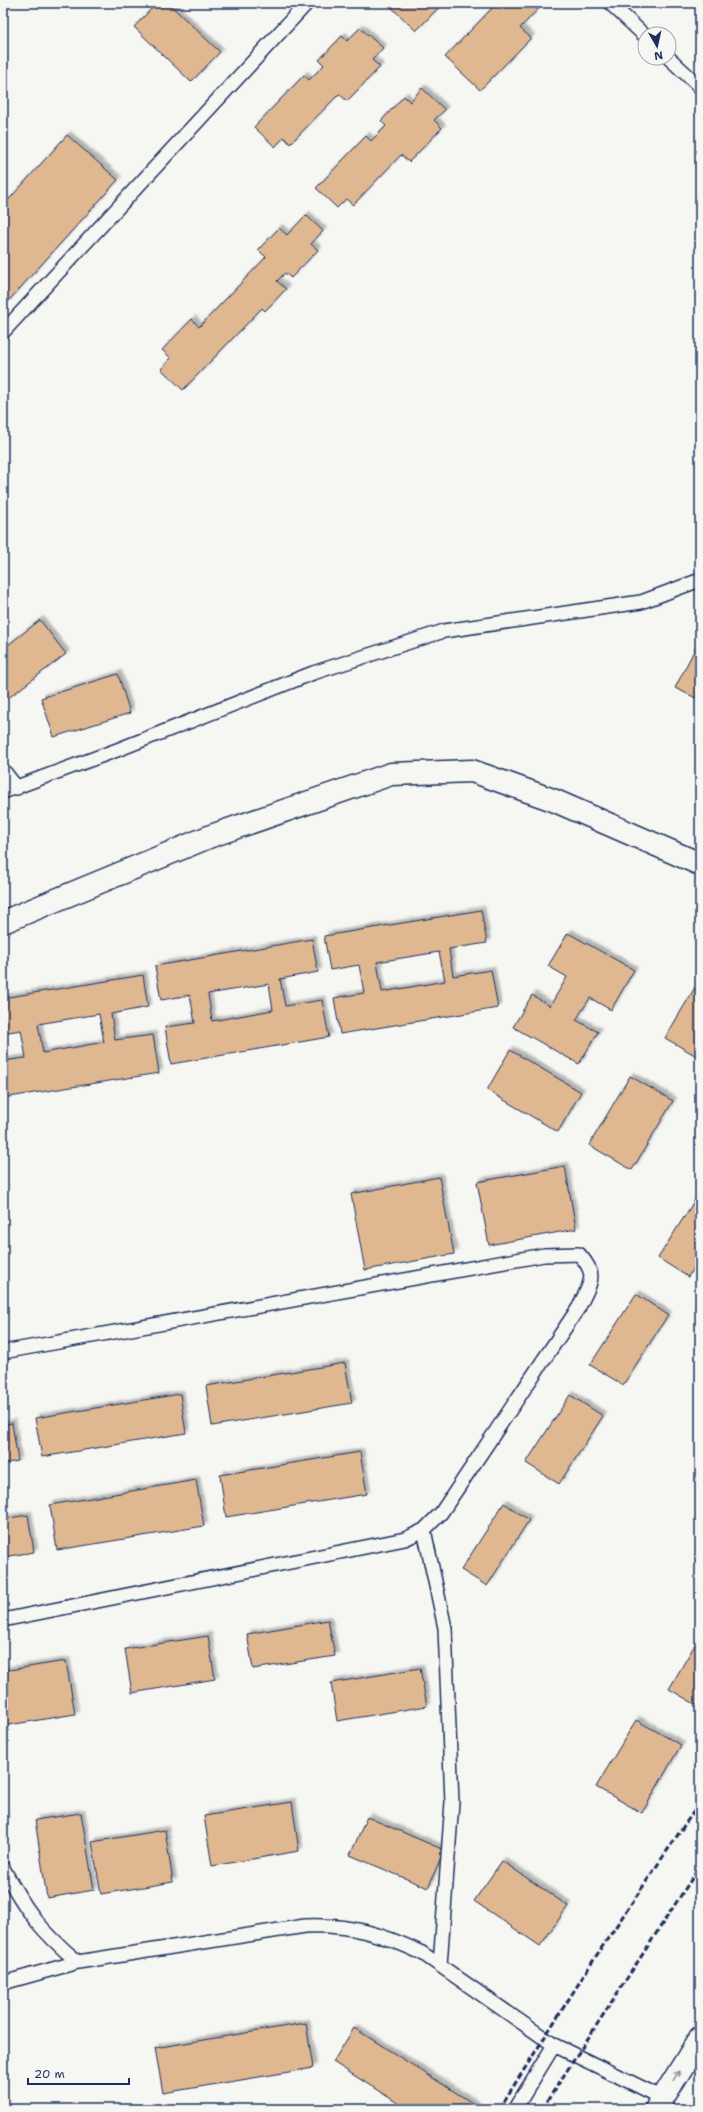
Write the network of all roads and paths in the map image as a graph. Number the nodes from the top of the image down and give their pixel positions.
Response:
1 (307, 3) edge
2 (610, 3) edge
3 (637, 28) edge
4 (677, 65) edge
5 (700, 87) edge
6 (3, 332) edge
7 (700, 580) edge
8 (3, 770) edge
9 (16, 788) junction
10 (3, 792) edge
11 (700, 864) edge
12 (3, 922) edge
13 (3, 1352) edge
14 (424, 1530) junction
15 (3, 1620) edge
16 (3, 1868) edge
17 (78, 1962) junction
18 (440, 1965) junction
19 (3, 1983) edge
20 (700, 2038) edge
21 (554, 2045) junction
22 (659, 2103) edge
23 (515, 2109) edge

1 - 6 lane
2 - 3 lane
4 - 5 lane
7 - 9 lane
8 - 9 lane
9 - 10 lane
11 - 12 street
13 - 14 lane
14 - 15 lane
14 - 18 lane
16 - 17 lane
17 - 18 lane
17 - 19 lane
18 - 21 lane
22 -> 20 street
21 - 22 lane
21 - 23 lane

